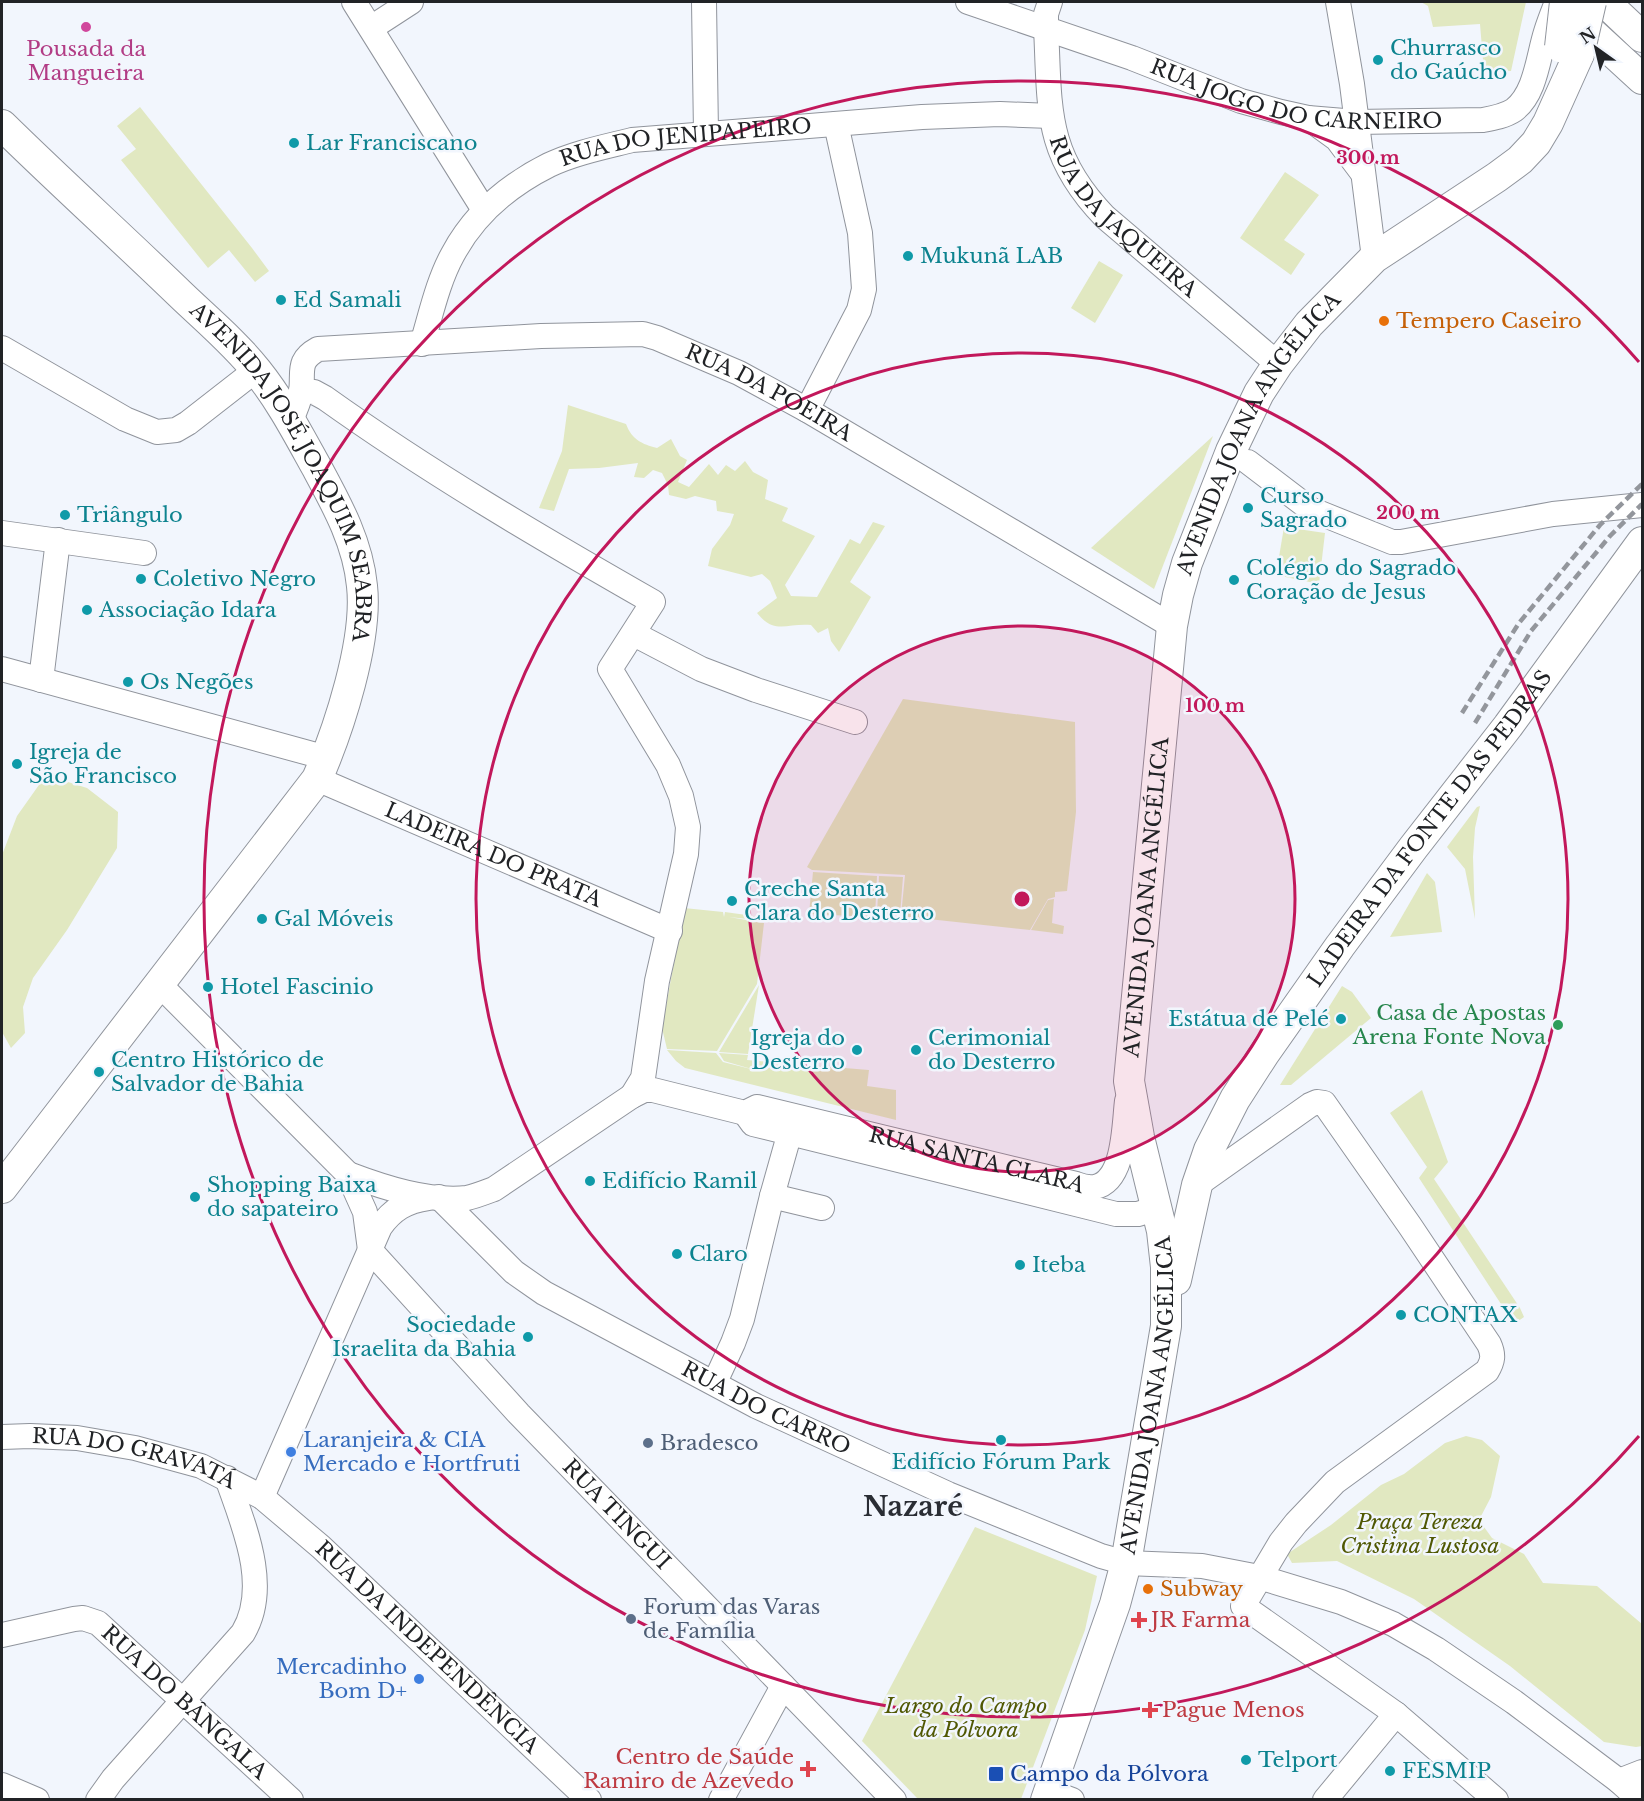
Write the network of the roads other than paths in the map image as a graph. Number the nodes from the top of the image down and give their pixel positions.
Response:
1 (354, 2) edge
2 (411, 2) edge
3 (704, 2) edge
4 (969, 2) edge
5 (1050, 2) edge
6 (1338, 2) edge
7 (1558, 2) edge
8 (1565, 2) edge
9 (1591, 2) edge
10 (1605, 2) edge
11 (1046, 27) junction
12 (371, 28) junction
13 (1642, 37) edge
14 (1569, 50) junction
15 (1642, 79) edge
16 (1051, 116) junction
17 (1308, 118) junction
18 (1356, 122) junction
19 (836, 124) junction
20 (2, 125) edge
21 (706, 133) junction
22 (1363, 175) junction
23 (484, 210) junction
24 (1374, 258) junction
25 (422, 344) junction
26 (2, 348) edge
27 (1278, 364) junction
28 (256, 370) junction
29 (301, 390) junction
30 (807, 410) junction
31 (291, 420) junction
32 (1248, 462) dead end
33 (1642, 505) edge
34 (2, 533) edge
35 (58, 540) junction
36 (1642, 543) edge
37 (144, 552) dead end
38 (1172, 626) junction
39 (634, 633) junction
40 (2, 669) edge
41 (41, 680) junction
42 (855, 722) dead end
43 (322, 768) junction
44 (670, 931) junction
45 (160, 985) junction
46 (645, 1066) junction
47 (1130, 1081) junction
48 (663, 1092) junction
49 (632, 1096) junction
50 (745, 1113) junction
51 (790, 1132) junction
52 (348, 1174) junction
53 (1197, 1185) junction
54 (2, 1188) edge
55 (494, 1190) junction
56 (772, 1196) junction
57 (439, 1197) junction
58 (822, 1208) dead end
59 (1157, 1208) junction
60 (480, 1239) junction
61 (370, 1250) junction
62 (1166, 1326) junction
63 (715, 1382) junction
64 (2, 1437) edge
65 (227, 1478) junction
66 (262, 1497) junction
67 (1126, 1563) junction
68 (1259, 1577) junction
69 (2, 1635) edge
70 (783, 1686) junction
71 (183, 1701) junction
72 (1396, 1714) junction
73 (1642, 1772) edge
74 (1619, 1781) junction
75 (2, 1785) edge
76 (265, 1791) edge
77 (732, 1794) edge
78 (1055, 1797) edge
79 (37, 1800) edge
80 (98, 1800) edge
81 (291, 1800) edge
82 (589, 1800) edge
83 (894, 1800) edge
84 (1325, 1800) edge
85 (1496, 1800) edge
86 (1640, 1800) edge

1 - 12 street
2 - 12 street
3 - 21 street
4 - 11 street, RUA JOGO DO CARNEIRO
5 - 11 street, RUA DA JAQUEIRA
6 - 18 street
7 - 15 main road
7 - 18 street, RUA JOGO DO CARNEIRO
8 - 14 main road, AVENIDA JOANA ANGÉLICA, bridge
9 - 14 main road, AVENIDA JOANA ANGÉLICA, bridge
10 - 13 main road
11 - 16 street, RUA DA JAQUEIRA
11 - 17 street, RUA JOGO DO CARNEIRO
12 - 23 street
14 - 24 main road, AVENIDA JOANA ANGÉLICA
16 - 19 street, RUA DO JENIPAPEIRO
16 - 27 street, RUA DA JAQUEIRA
17 - 18 street, RUA JOGO DO CARNEIRO
17 - 22 street
18 - 22 street
19 - 21 street, RUA DO JENIPAPEIRO
19 - 30 street
20 - 28 main road, AVENIDA JOSÉ JOAQUIM SEABRA
21 - 23 street, RUA DO JENIPAPEIRO
22 - 24 street
23 - 25 street, RUA DO JENIPAPEIRO
24 - 27 main road, AVENIDA JOANA ANGÉLICA
25 - 29 street, RUA DA POEIRA
25 - 30 street, RUA DA POEIRA
26 - 28 street
27 - 38 main road, AVENIDA JOANA ANGÉLICA
28 - 31 main road, AVENIDA JOSÉ JOAQUIM SEABRA
29 - 31 street
29 - 39 street
30 - 38 street, RUA DA POEIRA
31 - 43 main road, AVENIDA JOSÉ JOAQUIM SEABRA
32 - 33 street
34 - 35 street
35 - 37 street
35 - 41 street
36 - 53 main road, LADEIRA DA FONTE DAS PEDRAS
38 - 47 main road, AVENIDA JOANA ANGÉLICA
39 - 42 street
39 - 44 street
40 - 41 street, LADEIRA DO PRATA
41 - 43 street, LADEIRA DO PRATA
43 - 44 street, LADEIRA DO PRATA
43 - 45 main road, AVENIDA JOSÉ JOAQUIM SEABRA
44 - 46 street
45 - 52 street
45 - 54 main road, AVENIDA JOSÉ JOAQUIM SEABRA
46 - 48 street
46 - 49 street
47 - 50 street, RUA SANTA CLARA
47 - 59 main road, AVENIDA JOANA ANGÉLICA
48 - 49 street, RUA SANTA CLARA
48 - 50 street, RUA SANTA CLARA
49 - 55 street
50 - 51 street, RUA SANTA CLARA
51 - 56 street
51 - 59 street, RUA SANTA CLARA
52 - 57 street
52 - 61 street
53 - 59 main road
53 - 62 main road, LADEIRA DA FONTE DAS PEDRAS
53 - 68 street
55 - 57 street
55 - 60 street
56 - 58 street
56 - 63 street
57 - 60 street, RUA DO CARRO
57 - 61 street
59 - 62 main road, AVENIDA JOANA ANGÉLICA
60 - 63 street, RUA DO CARRO
61 - 66 street
61 - 70 street, RUA TINGUI
62 - 67 main road, AVENIDA JOANA ANGÉLICA
63 - 67 street, RUA DO CARRO
64 - 65 street, RUA DO GRAVATÁ
65 - 66 street, RUA DO GRAVATÁ
65 - 71 street
66 - 82 street, RUA DA INDEPENDÊNCIA
67 - 68 street, RUA DO CARRO
67 - 78 main road, AVENIDA JOANA ANGÉLICA
68 - 72 street
68 - 74 street, RUA DO CARRO
69 - 71 street, RUA DO BÂNGALA
70 - 77 street
70 - 83 street, RUA TINGUI
71 - 76 street, RUA DO BÂNGALA
71 - 80 street
72 - 84 street
72 - 85 street
73 - 74 street
74 - 86 street, RUA DO CARRO
75 - 79 street
76 - 81 street, RUA DO BÂNGALA

